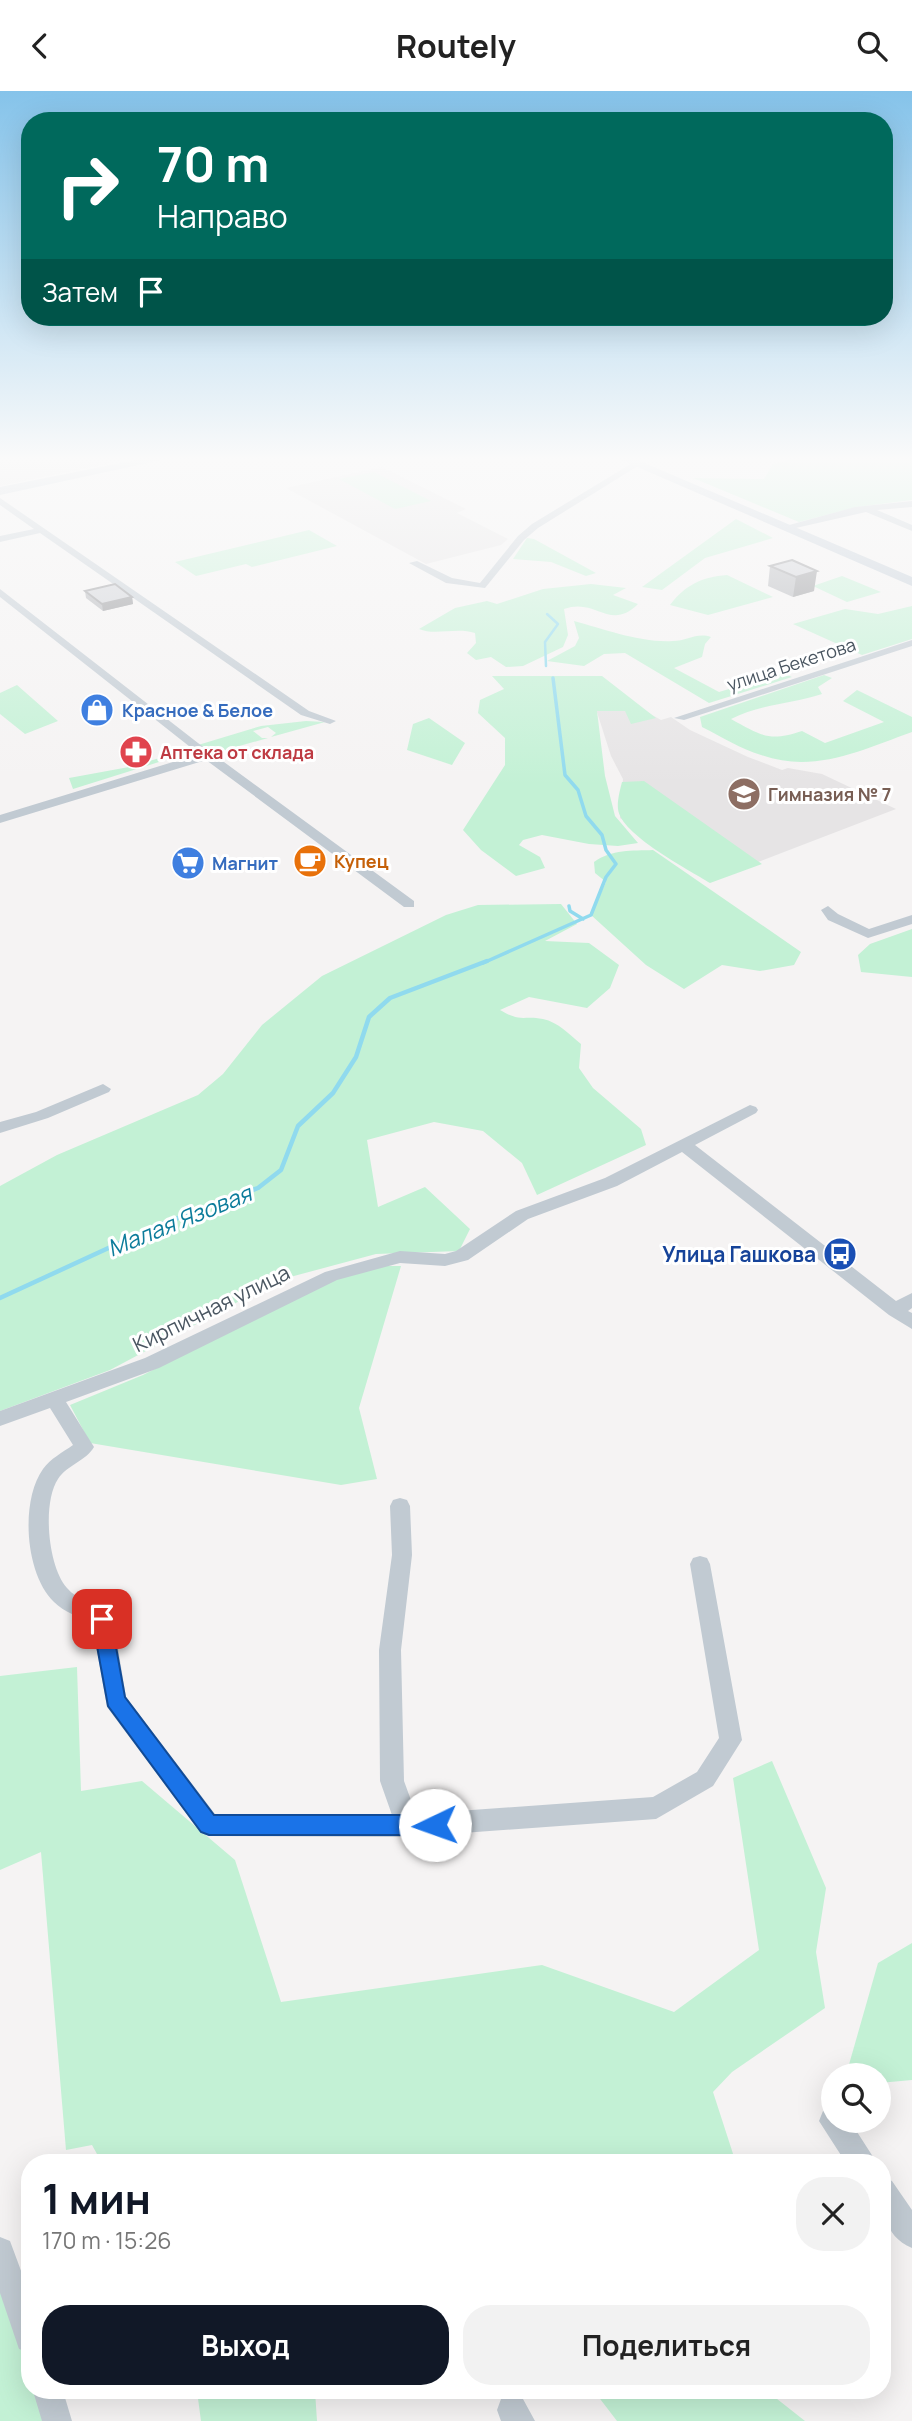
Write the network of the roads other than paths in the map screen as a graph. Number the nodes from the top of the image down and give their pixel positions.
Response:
1 (98, 568) edge
2 (423, 568) edge
3 (498, 568) edge
4 (880, 568) edge
5 (912, 582) edge
6 (0, 592) edge
7 (912, 643) edge
8 (680, 718) dead end
9 (330, 721) dead end
10 (209, 755) junction
11 (0, 820) edge
12 (409, 904) dead end
13 (828, 911) dead end
14 (912, 919) edge
15 (103, 1089) dead end
16 (750, 1110) dead end
17 (0, 1128) edge
18 (684, 1145) junction
19 (912, 1299) edge
20 (895, 1311) junction
21 (912, 1323) edge
22 (56, 1401) junction
23 (0, 1419) edge
24 (400, 1506) dead end
25 (700, 1564) dead end
26 (408, 1826) junction
27 (842, 2133) edge
28 (857, 2154) edge
29 (891, 2204) edge
30 (912, 2234) edge
31 (0, 2251) edge
32 (21, 2312) edge
33 (50, 2399) edge
34 (57, 2421) edge

1 - 9 street
2 - 3 street
4 - 5 main road
6 - 10 street
7 - 8 street, улица Бекетова
10 - 11 street
10 - 12 street
13 - 14 street
15 - 17 street
16 - 18 street
18 - 20 street
18 - 22 street, Кирпичная улица
19 - 20 street
20 - 21 street
22 - 23 street, Кирпичная улица
22 - 26 street
24 - 26 street
25 - 26 street
27 - 28 street
29 - 30 street
31 - 32 street
33 - 34 street

